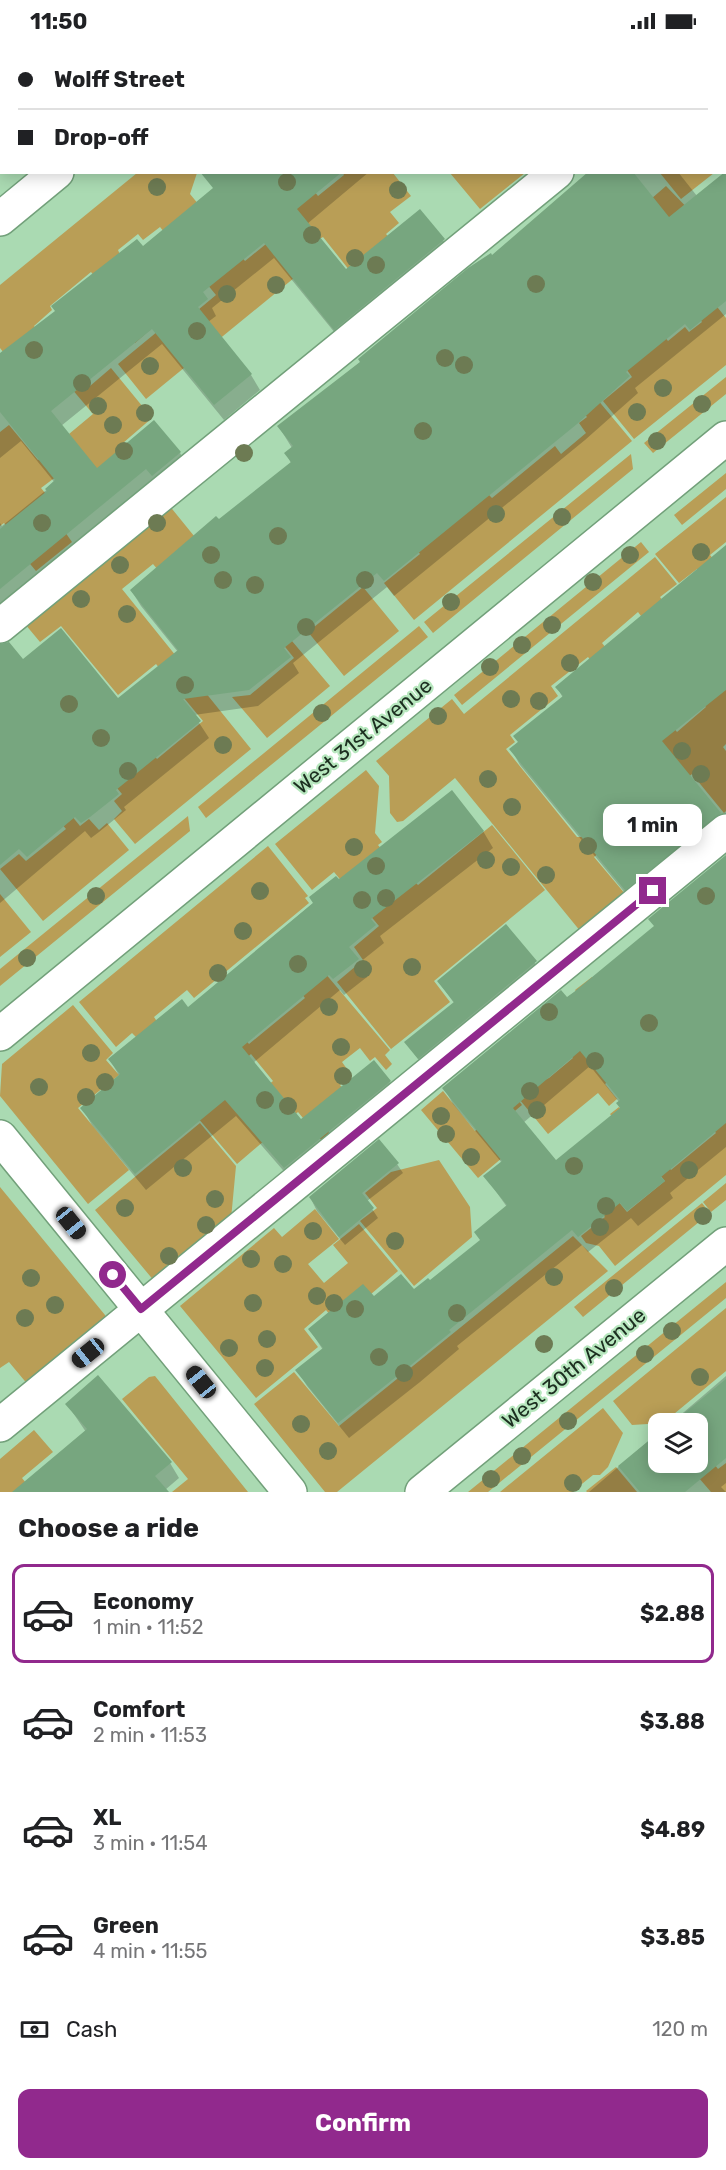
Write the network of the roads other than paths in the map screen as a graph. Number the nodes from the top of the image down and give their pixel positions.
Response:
1 (55, 174) edge
2 (555, 174) edge
3 (0, 219) edge
4 (726, 438) edge
5 (0, 626) edge
6 (726, 831) edge
7 (0, 1034) edge
8 (0, 1137) edge
9 (726, 1244) edge
10 (141, 1309) junction
11 (0, 1425) edge
12 (290, 1492) edge
13 (422, 1492) edge

1 - 3 street
2 - 5 street
4 - 7 street, West 31st Avenue
6 - 10 street
8 - 10 street
9 - 13 street, West 30th Avenue
10 - 11 street
10 - 12 street

